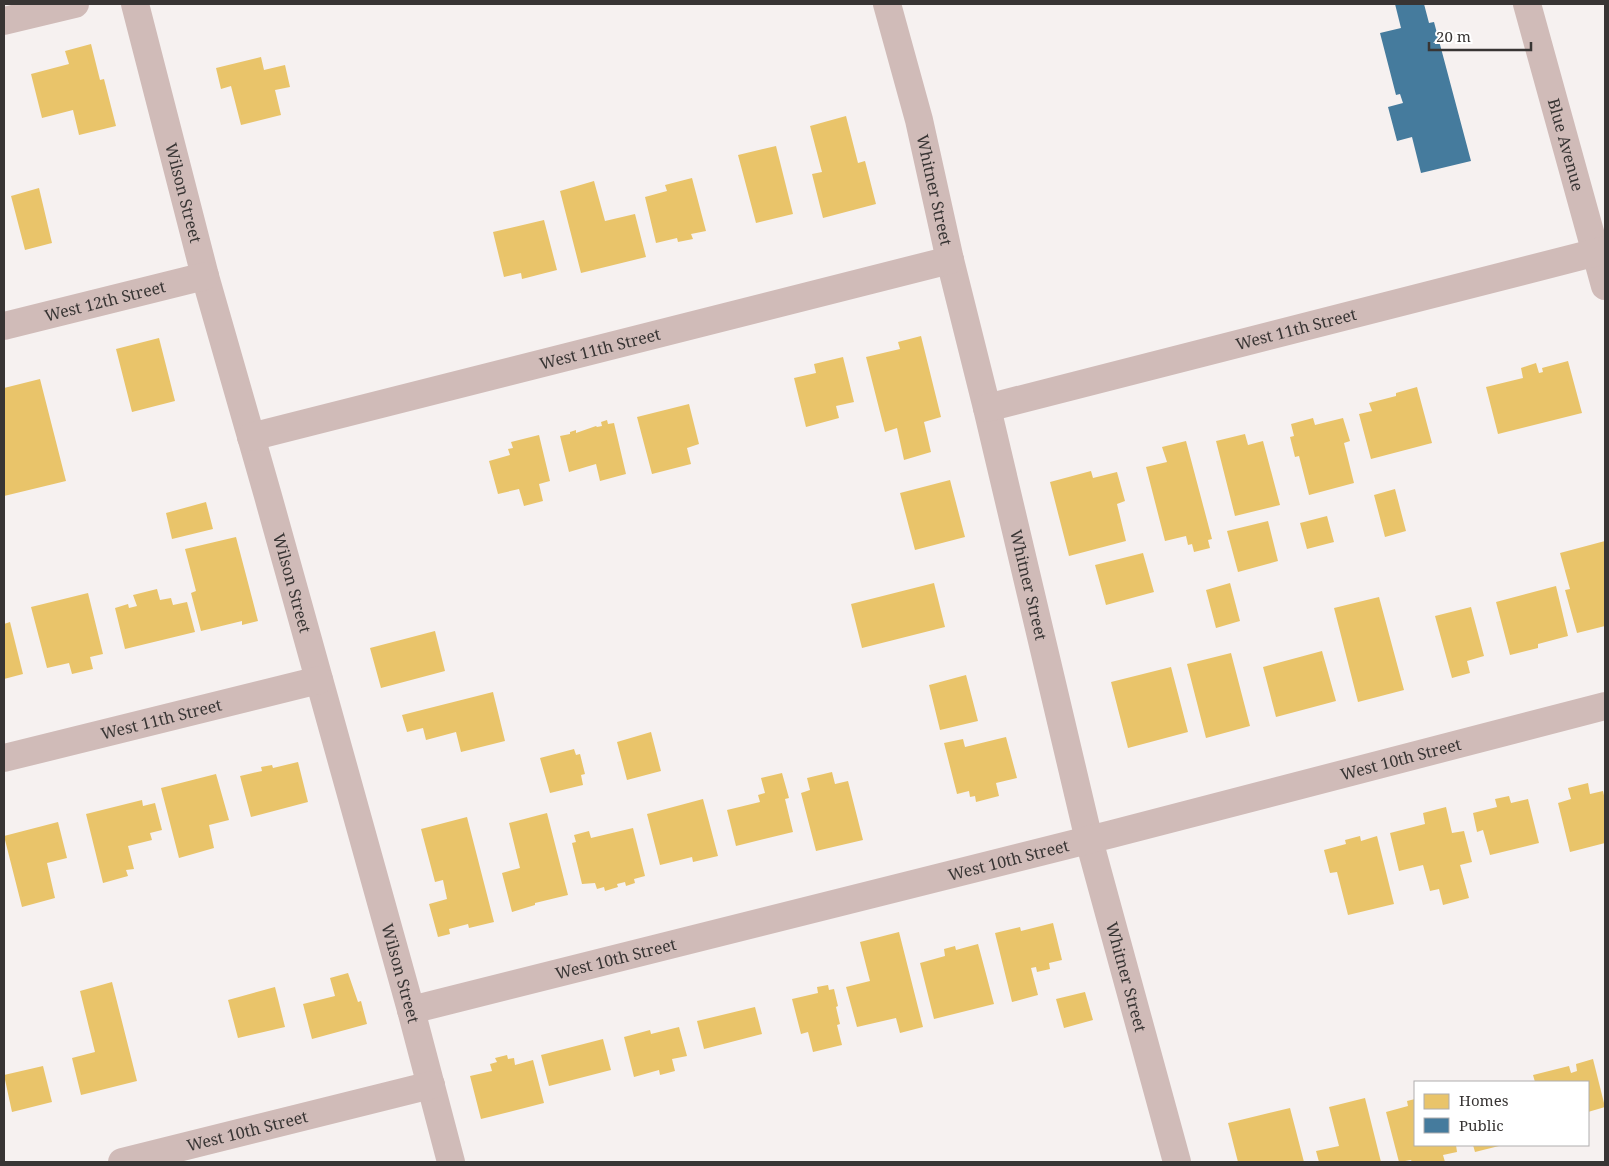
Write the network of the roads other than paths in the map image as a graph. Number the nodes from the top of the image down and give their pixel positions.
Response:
1 (75, 4) edge
2 (135, 4) edge
3 (887, 4) edge
4 (1527, 4) edge
5 (4, 21) edge
6 (1601, 251) edge
7 (950, 260) junction
8 (205, 276) junction
9 (1605, 286) edge
10 (4, 326) edge
11 (986, 408) junction
12 (251, 437) junction
13 (319, 680) junction
14 (1605, 706) edge
15 (4, 758) edge
16 (1089, 840) junction
17 (411, 1010) junction
18 (431, 1085) junction
19 (122, 1162) edge
20 (451, 1162) edge
21 (1177, 1162) edge

1 - 5 street
2 - 8 street, Wilson Street
3 - 7 street, Whitner Street
4 - 6 street, Blue Avenue
6 - 9 street, Blue Avenue
6 - 11 street, West 11th Street
7 - 11 street, Whitner Street
7 - 12 street, West 11th Street
8 - 10 street, West 12th Street
8 - 12 street, Wilson Street
11 - 16 street, Whitner Street
12 - 13 street, Wilson Street
13 - 15 street, West 11th Street
13 - 17 street, Wilson Street
14 - 16 street, West 10th Street
16 - 17 street, West 10th Street
16 - 21 street, Whitner Street
17 - 18 street, Wilson Street
18 - 19 street, West 10th Street
18 - 20 street, Wilson Street

